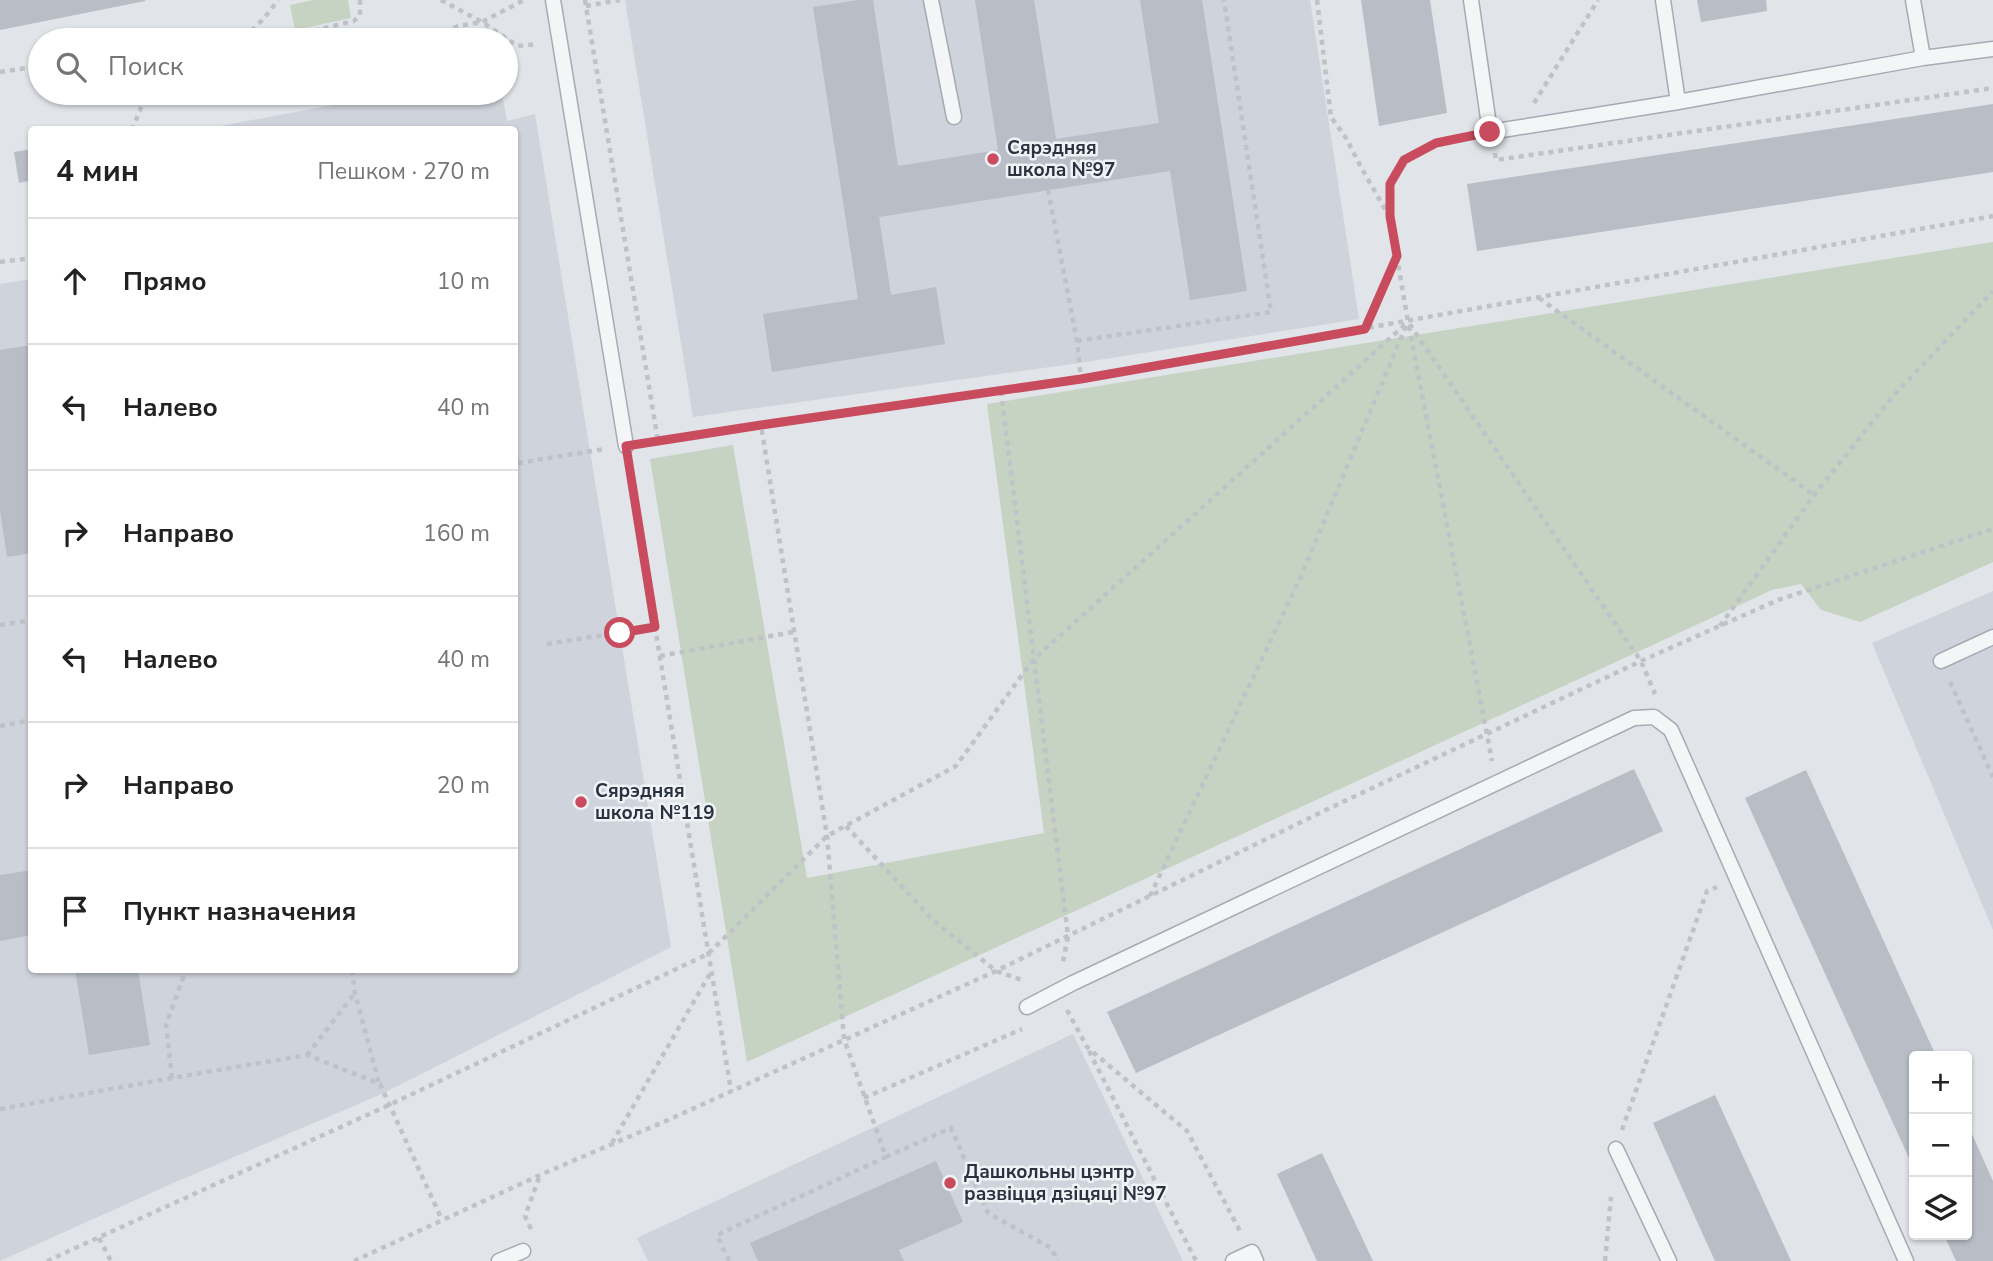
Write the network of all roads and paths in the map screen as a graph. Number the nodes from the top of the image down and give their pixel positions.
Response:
1 (278, 0) edge
2 (360, 0) edge
3 (442, 0) edge
4 (524, 0) edge
5 (553, 0) edge
6 (620, 0) edge
7 (931, 0) edge
8 (1224, 0) edge
9 (1317, 0) edge
10 (1471, 0) edge
11 (1598, 0) edge
12 (1663, 0) edge
13 (1913, 0) edge
14 (586, 3) edge
15 (482, 22) junction
16 (252, 28) edge
17 (328, 28) edge
18 (453, 28) edge
19 (491, 28) edge
20 (591, 37) junction
21 (560, 42) junction
22 (518, 46) edge
23 (1993, 48) edge
24 (1923, 58) junction
25 (28, 68) edge
26 (0, 72) edge
27 (1993, 88) edge
28 (1678, 102) junction
29 (142, 105) edge
30 (954, 117) dead end
31 (134, 126) edge
32 (1518, 127) junction
33 (1490, 132) junction
34 (1048, 190) dead end
35 (1390, 216) junction
36 (1993, 216) edge
37 (1397, 256) junction
38 (28, 258) edge
39 (0, 262) edge
40 (1993, 291) edge
41 (1539, 298) junction
42 (1408, 322) junction
43 (1365, 329) junction
44 (1077, 341) junction
45 (1081, 379) junction
46 (1001, 391) junction
47 (761, 425) junction
48 (658, 441) junction
49 (626, 446) junction
50 (518, 463) dead end
51 (1814, 495) junction
52 (1993, 529) edge
53 (28, 621) edge
54 (0, 625) edge
55 (1720, 626) junction
56 (655, 627) junction
57 (793, 632) junction
58 (1993, 637) edge
59 (547, 644) dead end
60 (660, 656) junction
61 (1033, 660) junction
62 (1641, 661) junction
63 (1941, 661) joint
64 (28, 721) edge
65 (0, 726) edge
66 (1671, 730) junction
67 (1486, 734) junction
68 (1993, 777) edge
69 (1497, 783) junction
70 (845, 826) junction
71 (827, 836) junction
72 (1737, 878) junction
73 (1150, 896) junction
74 (1068, 936) junction
75 (708, 954) junction
76 (996, 971) junction
77 (711, 972) junction
78 (185, 973) edge
79 (352, 973) edge
80 (1058, 991) junction
81 (355, 993) junction
82 (1027, 1007) dead end
83 (1055, 1015) dead end
84 (1029, 1026) dead end
85 (844, 1039) junction
86 (1087, 1047) junction
87 (307, 1055) junction
88 (172, 1078) junction
89 (380, 1084) junction
90 (730, 1091) junction
91 (864, 1098) junction
92 (389, 1105) junction
93 (0, 1110) edge
94 (612, 1144) junction
95 (1616, 1149) junction
96 (886, 1157) junction
97 (540, 1175) junction
98 (442, 1220) junction
99 (99, 1238) junction
100 (536, 1239) dead end
101 (523, 1251) dead end
102 (1254, 1257) edge
103 (47, 1261) edge
104 (111, 1261) edge
105 (354, 1261) edge
106 (499, 1261) edge
107 (729, 1261) edge
108 (1058, 1261) edge
109 (1196, 1261) edge
110 (1233, 1261) edge
111 (1605, 1261) edge
112 (1669, 1261) edge
113 (1906, 1261) edge

1 - 16 path
2 - 17 path
3 - 15 path
4 - 15 path
5 - 21 lane
6 - 14 path
7 - 30 lane
8 - 44 path
9 - 35 path
10 - 33 lane
11 - 32 path
12 - 28 lane
13 - 24 lane
14 - 20 path
15 - 18 path
15 - 19 path
20 - 21 path
20 - 48 path
21 - 22 path
21 - 49 lane
23 - 24 lane
24 - 28 lane
25 - 26 path
27 - 33 path
28 - 32 lane
29 - 31 path
32 - 33 lane
33 - 35 path
34 - 44 path
35 - 37 path
36 - 41 path
37 - 42 path
37 - 43 path
38 - 39 path
40 - 51 path
41 - 42 path
41 - 51 path
42 - 43 path
42 - 61 path
42 - 62 path
42 - 67 path
42 - 73 path
43 - 45 path
44 - 45 path
45 - 46 path
46 - 47 path
46 - 61 path
47 - 48 path
47 - 57 path
48 - 49 path
49 - 50 path
49 - 56 path
51 - 55 path
52 - 55 path
53 - 54 path
55 - 62 path
56 - 59 path
56 - 60 path
57 - 60 path
57 - 71 path
58 - 63 lane
60 - 75 path
61 - 70 path
61 - 74 path
62 - 66 path
62 - 67 path
63 - 68 path
64 - 65 path
66 - 69 lane
66 - 72 lane
67 - 69 path
67 - 73 path
69 - 80 lane
70 - 71 path
70 - 76 path
71 - 75 path
71 - 85 path
72 - 95 path
72 - 113 lane
73 - 74 path
74 - 76 path
75 - 77 path
75 - 92 path
76 - 80 path
76 - 85 path
77 - 90 path
77 - 94 path
78 - 88 path
79 - 81 path
80 - 82 lane
81 - 87 path
81 - 89 path
83 - 86 path
84 - 91 path
85 - 90 path
85 - 91 path
86 - 102 path
86 - 109 path
87 - 88 path
87 - 89 path
88 - 93 path
89 - 92 path
90 - 94 path
91 - 96 path
92 - 98 path
92 - 99 path
94 - 97 path
95 - 111 path
95 - 112 lane
96 - 107 path
96 - 108 path
97 - 98 path
97 - 100 path
98 - 105 path
99 - 103 path
99 - 104 path
101 - 106 lane
102 - 110 lane

